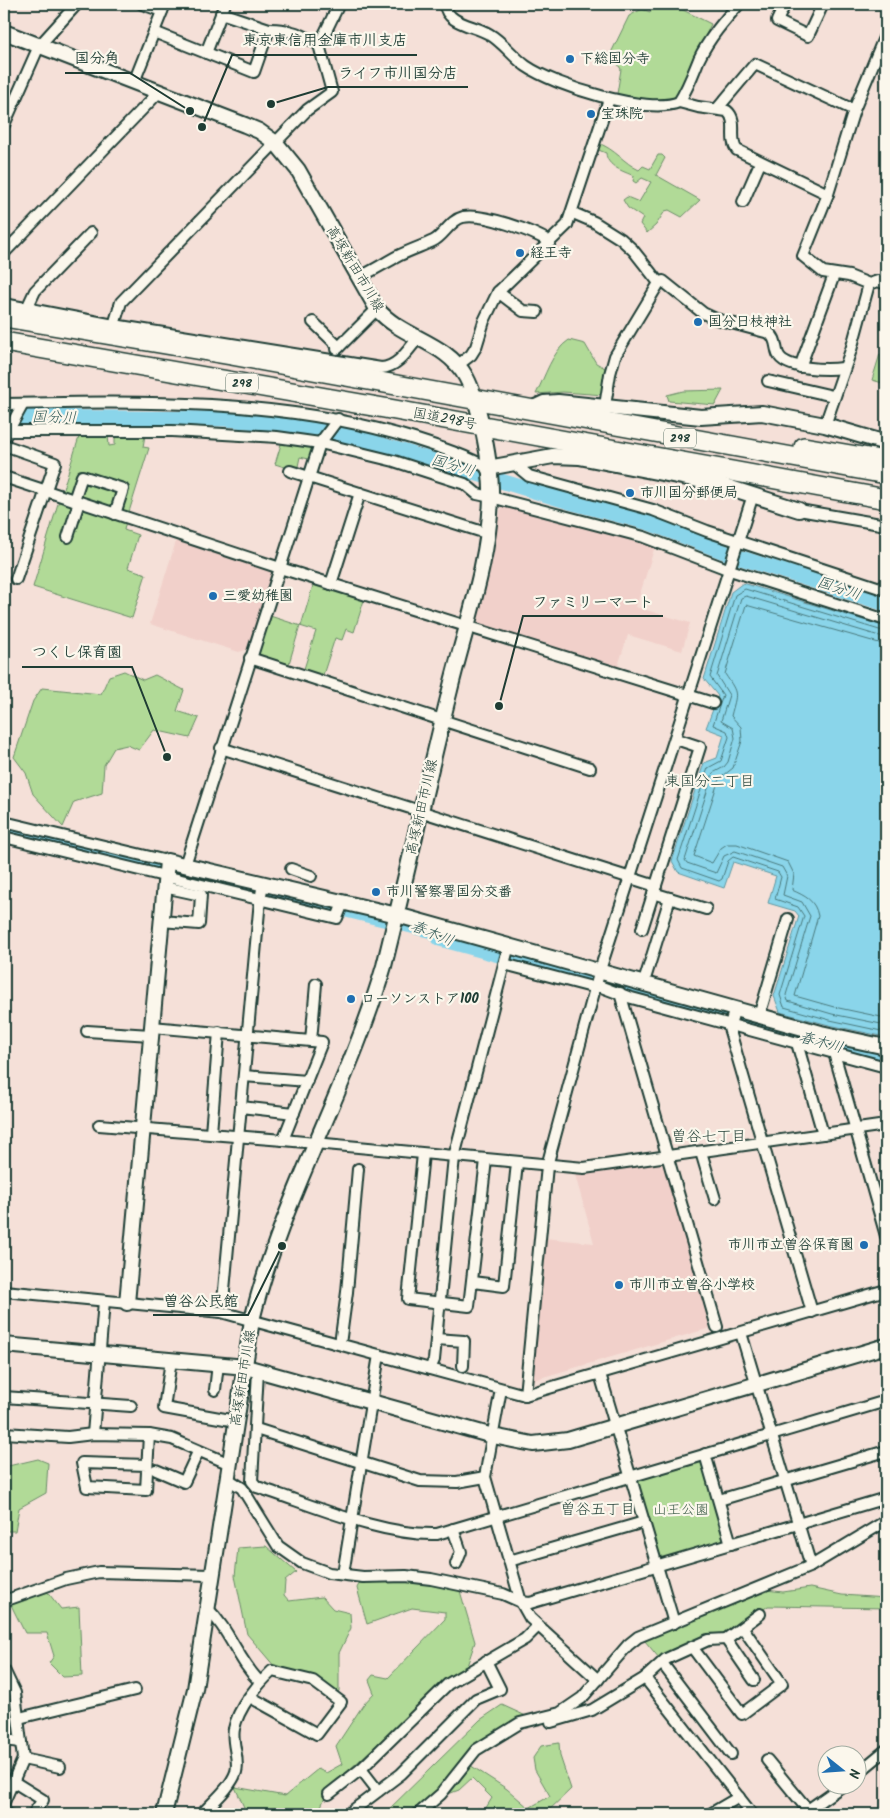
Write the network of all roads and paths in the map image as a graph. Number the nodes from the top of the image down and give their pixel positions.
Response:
1 (77, 4) edge
2 (142, 4) edge
3 (339, 4) edge
4 (445, 4) edge
5 (739, 4) edge
6 (785, 4) edge
7 (823, 4) edge
8 (164, 7) edge
9 (223, 9) edge
10 (269, 29) junction
11 (4, 32) edge
12 (154, 32) junction
13 (886, 33) edge
14 (319, 45) junction
15 (39, 46) junction
16 (206, 53) junction
17 (134, 82) junction
18 (159, 92) junction
19 (609, 99) junction
20 (679, 102) junction
21 (717, 109) junction
22 (854, 110) junction
23 (4, 124) edge
24 (276, 143) junction
25 (760, 163) junction
26 (828, 194) junction
27 (743, 202) dead end
28 (573, 212) junction
29 (91, 234) dead end
30 (550, 242) junction
31 (4, 253) edge
32 (834, 275) junction
33 (358, 278) junction
34 (659, 283) junction
35 (869, 284) junction
36 (886, 284) edge
37 (498, 292) junction
38 (4, 304) edge
39 (27, 308) junction
40 (378, 309) junction
41 (537, 312) dead end
42 (4, 317) edge
43 (313, 322) dead end
44 (114, 324) junction
45 (418, 338) junction
46 (4, 342) edge
47 (458, 365) junction
48 (800, 366) junction
49 (843, 368) junction
50 (768, 382) dead end
51 (833, 396) junction
52 (475, 400) junction
53 (4, 404) edge
54 (22, 406) junction
55 (605, 406) junction
56 (528, 410) junction
57 (337, 421) junction
58 (825, 425) junction
59 (481, 426) junction
60 (644, 432) junction
61 (6, 433) edge
62 (321, 441) junction
63 (886, 444) edge
64 (4, 445) edge
65 (886, 461) edge
66 (513, 463) junction
67 (488, 468) junction
68 (290, 471) dead end
69 (886, 474) edge
70 (4, 477) edge
71 (309, 477) junction
72 (776, 481) junction
73 (46, 491) junction
74 (490, 492) junction
75 (360, 493) junction
76 (753, 495) junction
77 (886, 499) edge
78 (77, 501) junction
79 (799, 510) joint
80 (886, 512) edge
81 (115, 514) junction
82 (886, 525) edge
83 (486, 532) junction
84 (68, 537) dead end
85 (738, 544) junction
86 (280, 568) junction
87 (731, 568) junction
88 (16, 579) dead end
89 (331, 584) junction
90 (886, 590) edge
91 (886, 620) edge
92 (466, 626) junction
93 (250, 658) junction
94 (690, 695) junction
95 (713, 703) dead end
96 (442, 720) junction
97 (676, 739) junction
98 (221, 748) junction
99 (590, 768) dead end
100 (421, 813) junction
101 (4, 822) edge
102 (4, 837) edge
103 (185, 866) junction
104 (291, 869) dead end
105 (166, 873) junction
106 (311, 876) dead end
107 (630, 878) junction
108 (654, 890) junction
109 (262, 892) junction
110 (670, 898) junction
111 (706, 909) dead end
112 (788, 919) dead end
113 (396, 920) junction
114 (161, 921) junction
115 (642, 929) dead end
116 (506, 956) junction
117 (597, 980) junction
118 (644, 982) junction
119 (316, 984) dead end
120 (620, 993) junction
121 (759, 1016) junction
122 (732, 1017) junction
123 (87, 1031) dead end
124 (151, 1031) junction
125 (219, 1032) junction
126 (247, 1034) junction
127 (311, 1041) junction
128 (797, 1043) junction
129 (886, 1047) edge
130 (834, 1053) junction
131 (886, 1067) edge
132 (244, 1076) junction
133 (307, 1081) junction
134 (241, 1107) junction
135 (294, 1113) junction
136 (99, 1125) dead end
137 (886, 1125) edge
138 (143, 1129) junction
139 (856, 1129) junction
140 (211, 1134) junction
141 (823, 1134) junction
142 (238, 1136) junction
143 (283, 1140) junction
144 (316, 1144) junction
145 (762, 1144) junction
146 (701, 1152) junction
147 (423, 1154) junction
148 (454, 1157) junction
149 (667, 1157) junction
150 (486, 1160) junction
151 (517, 1163) junction
152 (547, 1166) junction
153 (358, 1169) dead end
154 (715, 1199) dead end
155 (886, 1236) edge
156 (473, 1282) junction
157 (4, 1291) edge
158 (885, 1294) edge
159 (223, 1300) dead end
160 (104, 1301) junction
161 (127, 1303) junction
162 (440, 1303) junction
163 (812, 1312) junction
164 (252, 1320) junction
165 (716, 1327) dead end
166 (741, 1333) junction
167 (436, 1339) junction
168 (340, 1344) junction
169 (4, 1345) edge
170 (886, 1346) edge
171 (100, 1353) junction
172 (379, 1355) junction
173 (170, 1360) junction
174 (218, 1364) junction
175 (463, 1366) dead end
176 (252, 1369) junction
177 (430, 1369) junction
178 (600, 1374) junction
179 (757, 1384) junction
180 (502, 1389) junction
181 (215, 1390) dead end
182 (525, 1394) junction
183 (4, 1396) edge
184 (886, 1401) edge
185 (372, 1403) junction
186 (95, 1404) junction
187 (131, 1406) dead end
188 (236, 1421) junction
189 (616, 1426) junction
190 (256, 1429) junction
191 (4, 1433) edge
192 (93, 1434) junction
193 (772, 1434) junction
194 (149, 1435) junction
195 (493, 1436) junction
196 (886, 1451) edge
197 (198, 1452) junction
198 (705, 1454) junction
199 (362, 1463) junction
200 (230, 1464) junction
201 (151, 1467) junction
202 (485, 1477) junction
203 (631, 1477) junction
204 (228, 1479) junction
205 (786, 1480) junction
206 (886, 1498) edge
207 (719, 1500) junction
208 (496, 1516) junction
209 (352, 1518) junction
210 (886, 1521) edge
211 (644, 1522) junction
212 (799, 1524) junction
213 (453, 1529) junction
214 (731, 1544) junction
215 (509, 1560) junction
216 (456, 1564) dead end
217 (812, 1566) junction
218 (657, 1567) junction
219 (343, 1574) junction
220 (212, 1575) junction
221 (4, 1601) edge
222 (521, 1602) junction
223 (208, 1608) junction
224 (760, 1614) dead end
225 (674, 1623) junction
226 (538, 1626) junction
227 (743, 1628) junction
228 (726, 1639) junction
229 (692, 1647) junction
230 (486, 1661) junction
231 (662, 1663) junction
232 (4, 1670) edge
233 (645, 1678) junction
234 (598, 1680) junction
235 (754, 1680) dead end
236 (260, 1682) junction
237 (135, 1690) dead end
238 (250, 1698) junction
239 (19, 1718) junction
240 (520, 1724) junction
241 (4, 1740) edge
242 (21, 1742) junction
243 (886, 1750) edge
244 (731, 1754) dead end
245 (23, 1759) junction
246 (767, 1760) dead end
247 (868, 1765) edge
248 (60, 1767) dead end
249 (360, 1769) junction
250 (14, 1782) junction
251 (378, 1791) junction
252 (329, 1794) dead end
253 (828, 1796) edge
254 (738, 1797) junction
255 (4, 1802) edge
256 (4, 1811) edge
257 (805, 1812) edge
258 (8, 1814) edge
259 (33, 1814) edge
260 (164, 1814) edge
261 (202, 1814) edge
262 (348, 1814) edge
263 (418, 1814) edge
264 (710, 1814) edge
265 (752, 1814) edge

1 - 15 street
2 - 8 street
3 - 14 street
4 - 19 street
5 - 20 street
6 - 7 street
8 - 12 street
9 - 10 street
9 - 16 street
10 - 14 street
10 - 16 street
11 - 15 street, 高塚新田市川線
12 - 16 street
12 - 17 street
13 - 22 street
14 - 24 street
15 - 17 street, 高塚新田市川線
15 - 23 street
17 - 18 street, 高塚新田市川線
18 - 24 street, 高塚新田市川線
18 - 31 street
19 - 20 street
19 - 28 street
20 - 21 street
21 - 22 street
21 - 25 street
22 - 26 street
24 - 33 street, 高塚新田市川線
24 - 44 street
25 - 26 street
25 - 27 street
26 - 32 street
28 - 30 street
28 - 34 street
29 - 39 street
30 - 33 street
30 - 37 street
32 - 35 street
32 - 48 street
33 - 40 street, 高塚新田市川線
34 - 48 street
34 - 55 street
35 - 36 street
35 - 49 street
37 - 41 street
37 - 47 street
38 - 39 street
39 - 44 street
40 - 43 street
40 - 45 street, 高塚新田市川線
42 - 52 highway, 国道298号 / 298
44 - 45 street
45 - 47 street, 高塚新田市川線
46 - 59 highway, 国道298号 / 298
47 - 52 street, 高塚新田市川線
48 - 49 street
49 - 51 street
50 - 51 street
51 - 58 street
52 - 56 highway, 国道298号 / 298
52 - 59 street, 高塚新田市川線
53 - 54 street
54 - 57 street
54 - 61 street
55 - 56 street
55 - 58 street
56 - 60 highway, 国道298号 / 298
57 - 62 street
57 - 67 street
58 - 63 street
59 - 67 street, 高塚新田市川線
59 - 72 highway, 国道298号 / 298
60 - 65 highway
60 - 69 highway, 国道298号 / 298
61 - 62 street
62 - 71 street
62 - 74 street
64 - 73 street
66 - 67 street
66 - 76 street
66 - 85 street
67 - 74 street, 高塚新田市川線
68 - 71 street
70 - 73 street
71 - 75 street
71 - 86 street
72 - 77 highway, 国道298号 / 298
72 - 80 highway
73 - 78 street
73 - 88 street
74 - 83 street, 高塚新田市川線
74 - 87 street
75 - 83 street
75 - 89 street
76 - 79 street
76 - 85 street
78 - 81 street
78 - 81 street
78 - 84 street
79 - 82 street
81 - 86 street
83 - 92 street, 高塚新田市川線
85 - 87 street
85 - 90 street
86 - 89 street
86 - 93 street
87 - 91 street
87 - 94 street
89 - 92 street
92 - 94 street
92 - 96 street, 高塚新田市川線
93 - 96 street
93 - 98 street
94 - 95 street
94 - 97 street
96 - 99 street
96 - 100 street, 高塚新田市川線
97 - 107 street
97 - 108 street
98 - 100 street
98 - 103 street
100 - 107 street
100 - 113 street, 高塚新田市川線
101 - 105 street
102 - 105 street
103 - 105 street
103 - 109 street
104 - 106 street
105 - 109 street
105 - 114 street
105 - 114 street
107 - 108 street
107 - 117 street
108 - 110 street
108 - 115 street
109 - 113 street
109 - 126 street
110 - 111 street
110 - 118 street
112 - 121 street
113 - 116 street
113 - 144 street, 高塚新田市川線
114 - 124 street
116 - 117 street
116 - 117 street
116 - 148 street
117 - 118 street
117 - 120 street
117 - 152 street
118 - 122 street
119 - 127 street
120 - 122 street
120 - 149 street
121 - 122 street
121 - 129 street
122 - 128 street
122 - 145 street
123 - 124 street
124 - 125 street
124 - 138 street
125 - 126 street
125 - 140 street
126 - 127 street
126 - 132 street
127 - 133 street
128 - 130 street
128 - 141 street
130 - 131 street
130 - 139 street
132 - 133 street
132 - 134 street
133 - 135 street
134 - 135 street
134 - 142 street
135 - 143 street
136 - 138 street
137 - 139 street
138 - 140 street
138 - 161 street
139 - 141 street
139 - 155 street
140 - 142 street
141 - 145 street
142 - 143 street
142 - 159 street
143 - 144 street
144 - 147 street
144 - 164 street, 高塚新田市川線
145 - 146 street
145 - 163 street
146 - 149 street
146 - 154 street
147 - 148 street
147 - 162 street
148 - 150 street
148 - 162 street
149 - 152 street
149 - 165 street
150 - 151 street
150 - 156 street
151 - 152 street
151 - 156 street
152 - 182 street
153 - 168 street
156 - 162 street
157 - 160 street
158 - 163 street
160 - 161 street
160 - 171 street
161 - 164 street
162 - 167 street
163 - 166 street
164 - 168 street
164 - 176 street, 高塚新田市川線
166 - 178 street
166 - 179 street
167 - 175 street
167 - 177 street
168 - 172 street
169 - 171 street
170 - 179 street
171 - 173 street
171 - 186 street
172 - 177 street
172 - 185 street
173 - 174 street
173 - 188 street
174 - 176 street
174 - 181 street
176 - 185 street
176 - 188 street, 高塚新田市川線
176 - 190 street
177 - 180 street
178 - 182 street
178 - 189 street
179 - 189 street
179 - 193 street
180 - 182 street
180 - 195 street
183 - 186 street
184 - 193 street
185 - 195 street
185 - 199 street
186 - 187 street
186 - 192 street
188 - 200 street, 高塚新田市川線
189 - 195 street
189 - 203 street
190 - 199 street
190 - 209 street
191 - 192 street
192 - 194 street
193 - 198 street
193 - 205 street
194 - 197 street
194 - 201 street
195 - 202 street
196 - 205 street
197 - 200 street
197 - 201 street
198 - 203 street
198 - 207 street
199 - 202 street
199 - 209 street
200 - 204 street, 高塚新田市川線
201 - 201 street
202 - 208 street
203 - 208 street
203 - 211 street
204 - 219 street
204 - 220 street, 高塚新田市川線
205 - 207 street
205 - 212 street
206 - 212 street
207 - 214 street
208 - 213 street
208 - 215 street
209 - 213 street
209 - 219 street
210 - 217 street
211 - 215 street
211 - 218 street
212 - 214 street
212 - 217 street
213 - 216 street
214 - 218 street
215 - 222 street
217 - 225 street
218 - 222 street
218 - 225 street
219 - 222 street
220 - 221 street
220 - 223 street, 高塚新田市川線
222 - 226 street
223 - 236 street
223 - 260 street, 高塚新田市川線
224 - 227 street
225 - 234 street
226 - 230 street
226 - 234 street
227 - 228 street
227 - 229 street
228 - 229 street
228 - 235 street
229 - 231 street
230 - 249 street
230 - 251 street
231 - 233 street
231 - 244 street
232 - 239 street
233 - 240 street
233 - 254 street
234 - 240 street
236 - 238 street
236 - 238 street
237 - 239 street
238 - 261 street
239 - 242 street
240 - 263 street
241 - 242 street
242 - 245 street
243 - 247 street
245 - 248 street
245 - 250 street
246 - 257 street
249 - 251 street
249 - 252 street
250 - 255 street
250 - 259 street
251 - 262 street
253 - 257 street
254 - 264 street
254 - 265 street
256 - 258 street

